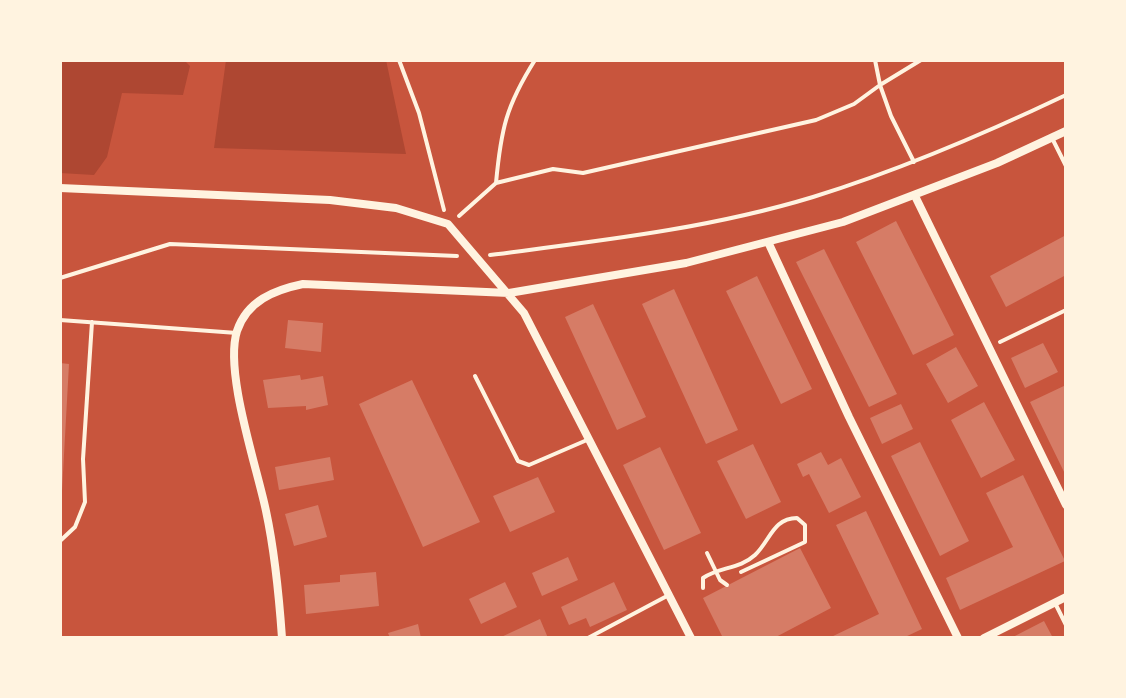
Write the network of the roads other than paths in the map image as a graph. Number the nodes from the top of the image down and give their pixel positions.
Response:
1 (1066, 131) edge
2 (1052, 137) junction
3 (1066, 166) edge
4 (60, 188) edge
5 (915, 196) junction
6 (769, 244) junction
7 (509, 293) junction
8 (60, 320) edge
9 (92, 322) junction
10 (237, 333) junction
11 (475, 376) dead end
12 (589, 439) junction
13 (1066, 505) edge
14 (60, 541) edge
15 (669, 595) junction
16 (1066, 597) edge
17 (1055, 603) junction
18 (1066, 625) edge
19 (282, 638) edge
20 (588, 638) edge
21 (691, 638) edge
22 (958, 638) edge
23 (984, 638) edge

1 - 2 street
2 - 3 lane
2 - 5 street
4 - 7 street
5 - 6 street
5 - 13 street
6 - 7 street
6 - 22 street
7 - 10 street
7 - 12 street
8 - 9 lane
9 - 10 lane
9 - 14 lane
10 - 19 street
11 - 12 lane
12 - 15 street
15 - 20 lane
15 - 21 street
16 - 17 street
17 - 18 lane
17 - 23 street

